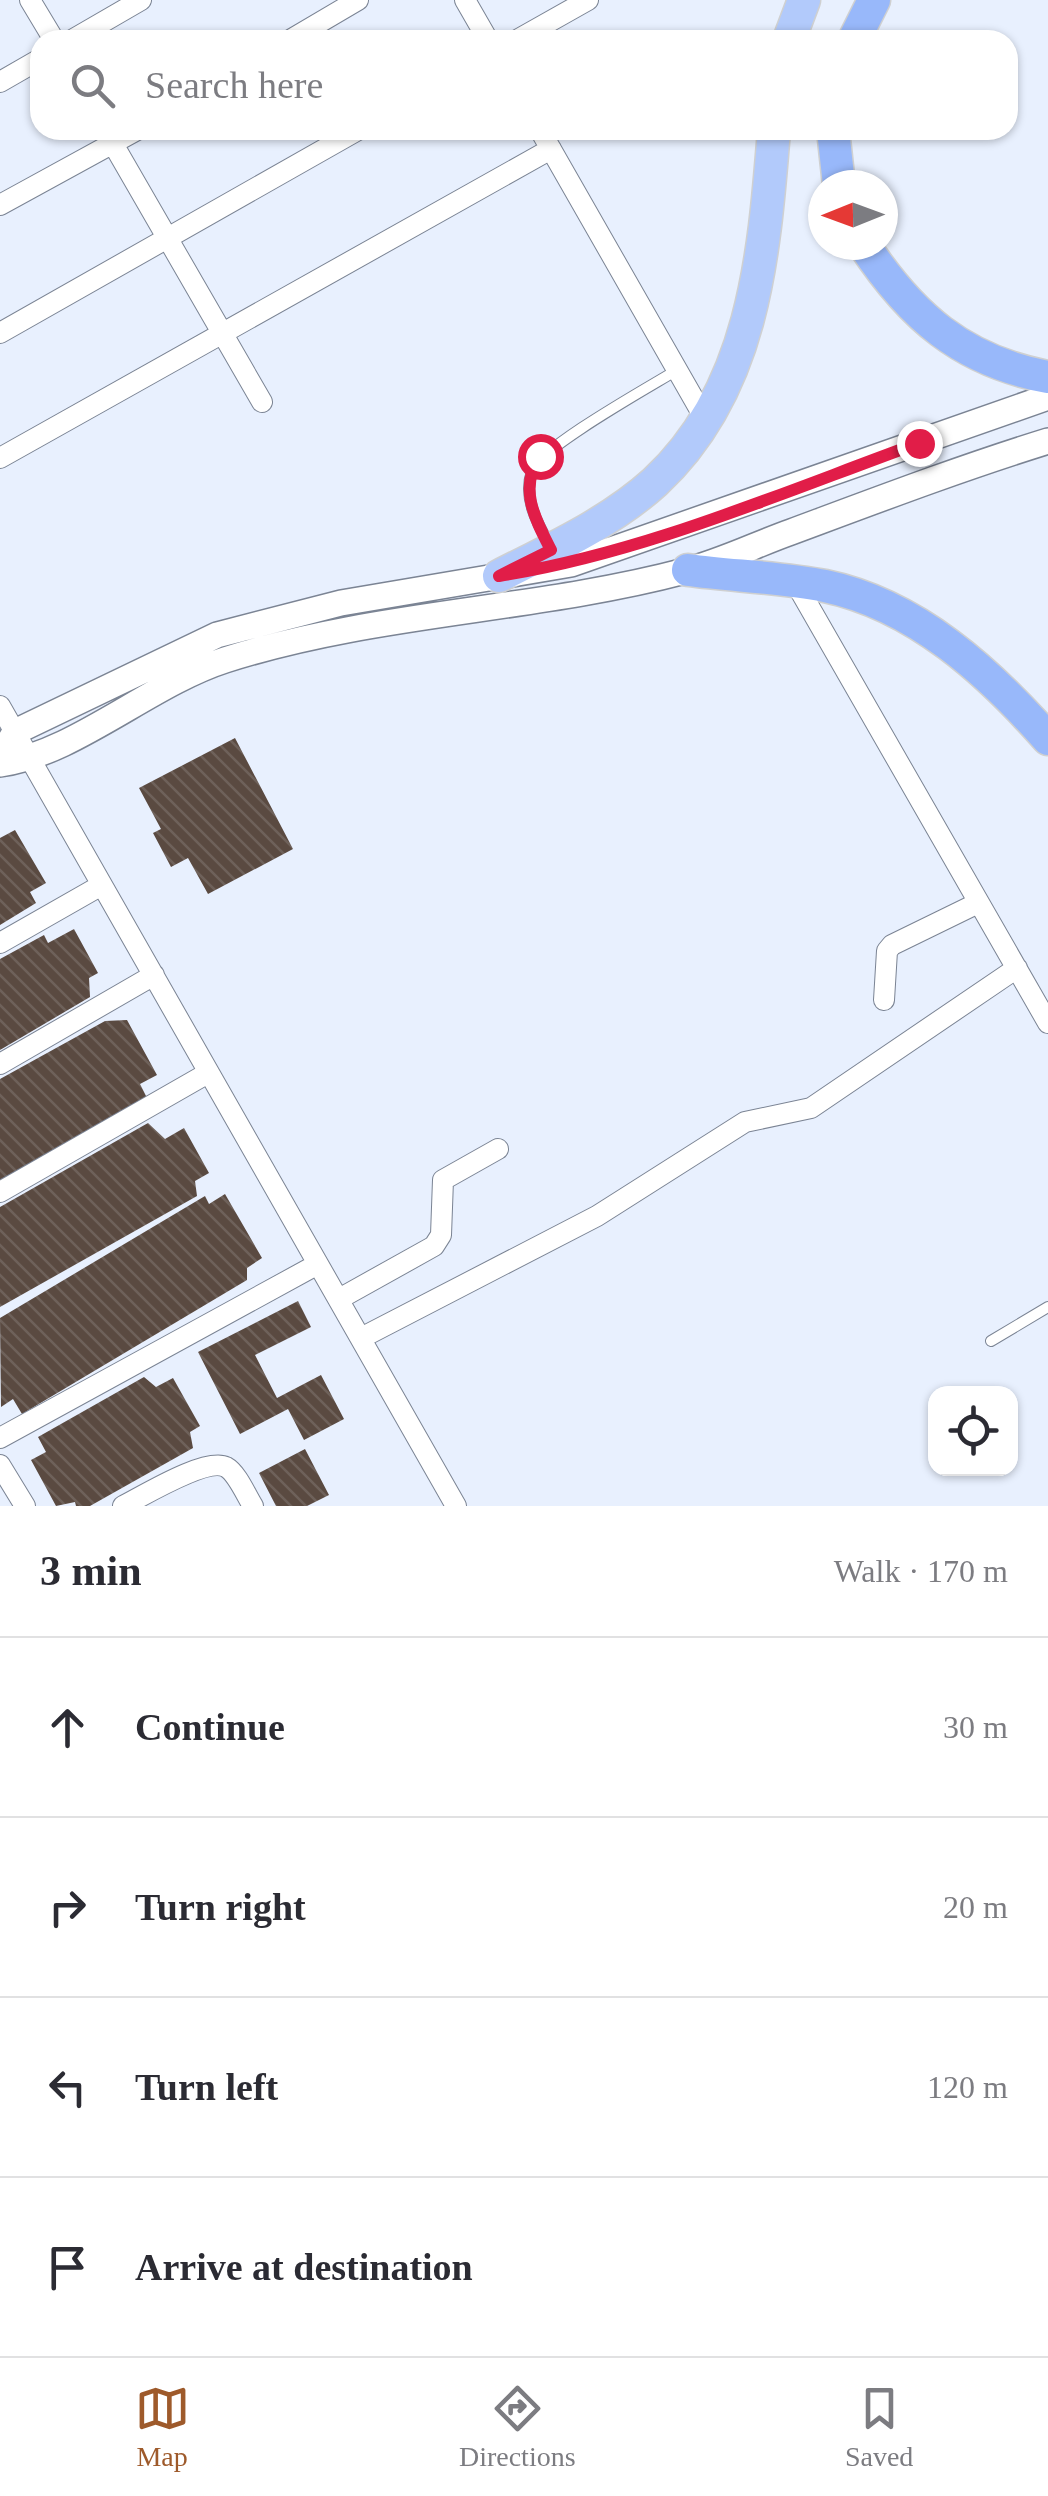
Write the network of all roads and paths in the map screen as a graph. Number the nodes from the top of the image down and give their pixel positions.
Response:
1 (30, 0) edge
2 (141, 0) edge
3 (358, 0) edge
4 (466, 0) edge
5 (588, 0) edge
6 (804, 0) edge
7 (874, 0) edge
8 (48, 30) edge
9 (89, 30) edge
10 (307, 30) edge
11 (482, 30) edge
12 (535, 30) edge
13 (793, 30) edge
14 (859, 30) edge
15 (30, 65) edge
16 (0, 82) edge
17 (104, 140) edge
18 (111, 140) edge
19 (340, 140) edge
20 (546, 140) edge
21 (773, 140) edge
22 (834, 140) edge
23 (552, 150) junction
24 (837, 170) edge
25 (0, 205) edge
26 (167, 237) junction
27 (874, 260) edge
28 (222, 332) junction
29 (0, 334) edge
30 (678, 370) junction
31 (1048, 377) edge
32 (1048, 396) edge
33 (262, 402) dead end
34 (704, 417) junction
35 (1048, 441) edge
36 (0, 458) edge
37 (551, 550) junction
38 (688, 570) junction
39 (499, 576) junction
40 (794, 582) junction
41 (0, 706) edge
42 (15, 732) junction
43 (1048, 739) edge
44 (30, 760) junction
45 (0, 761) edge
46 (100, 886) junction
47 (978, 903) junction
48 (0, 942) edge
49 (1017, 968) junction
50 (154, 974) junction
51 (884, 1000) dead end
52 (1048, 1023) edge
53 (0, 1064) edge
54 (208, 1073) junction
55 (498, 1149) dead end
56 (0, 1192) edge
57 (318, 1264) junction
58 (340, 1299) junction
59 (1048, 1307) edge
60 (363, 1337) junction
61 (990, 1341) dead end
62 (0, 1438) edge
63 (0, 1465) edge
64 (24, 1506) edge
65 (123, 1506) edge
66 (253, 1506) edge
67 (456, 1506) edge

1 - 8 street
2 - 9 street
3 - 10 street
4 - 11 street
5 - 12 street
6 - 13 main road
7 - 14 highway
15 - 16 street
17 - 25 street
18 - 26 street
19 - 26 street
20 - 23 street
21 - 34 main road
22 - 24 highway
23 - 28 street
23 - 30 street
26 - 28 street
26 - 29 street
27 - 31 highway
28 - 33 street
28 - 36 street
30 - 34 street
30 - 37 lane
32 - 39 street
34 - 37 main road
35 - 38 street
37 - 39 main road
38 - 40 highway
38 - 44 street
39 - 42 street
40 - 43 highway
40 - 47 street
41 - 42 street
42 - 44 street
42 - 45 street
44 - 45 street
44 - 46 street
46 - 48 street
46 - 50 street
47 - 49 street
47 - 51 street
49 - 52 street
49 - 60 street
50 - 53 street
50 - 54 street
54 - 56 street
54 - 57 street
55 - 58 street
57 - 58 street
57 - 62 street
58 - 60 street
59 - 61 lane
60 - 67 street
63 - 64 street
65 - 66 street

